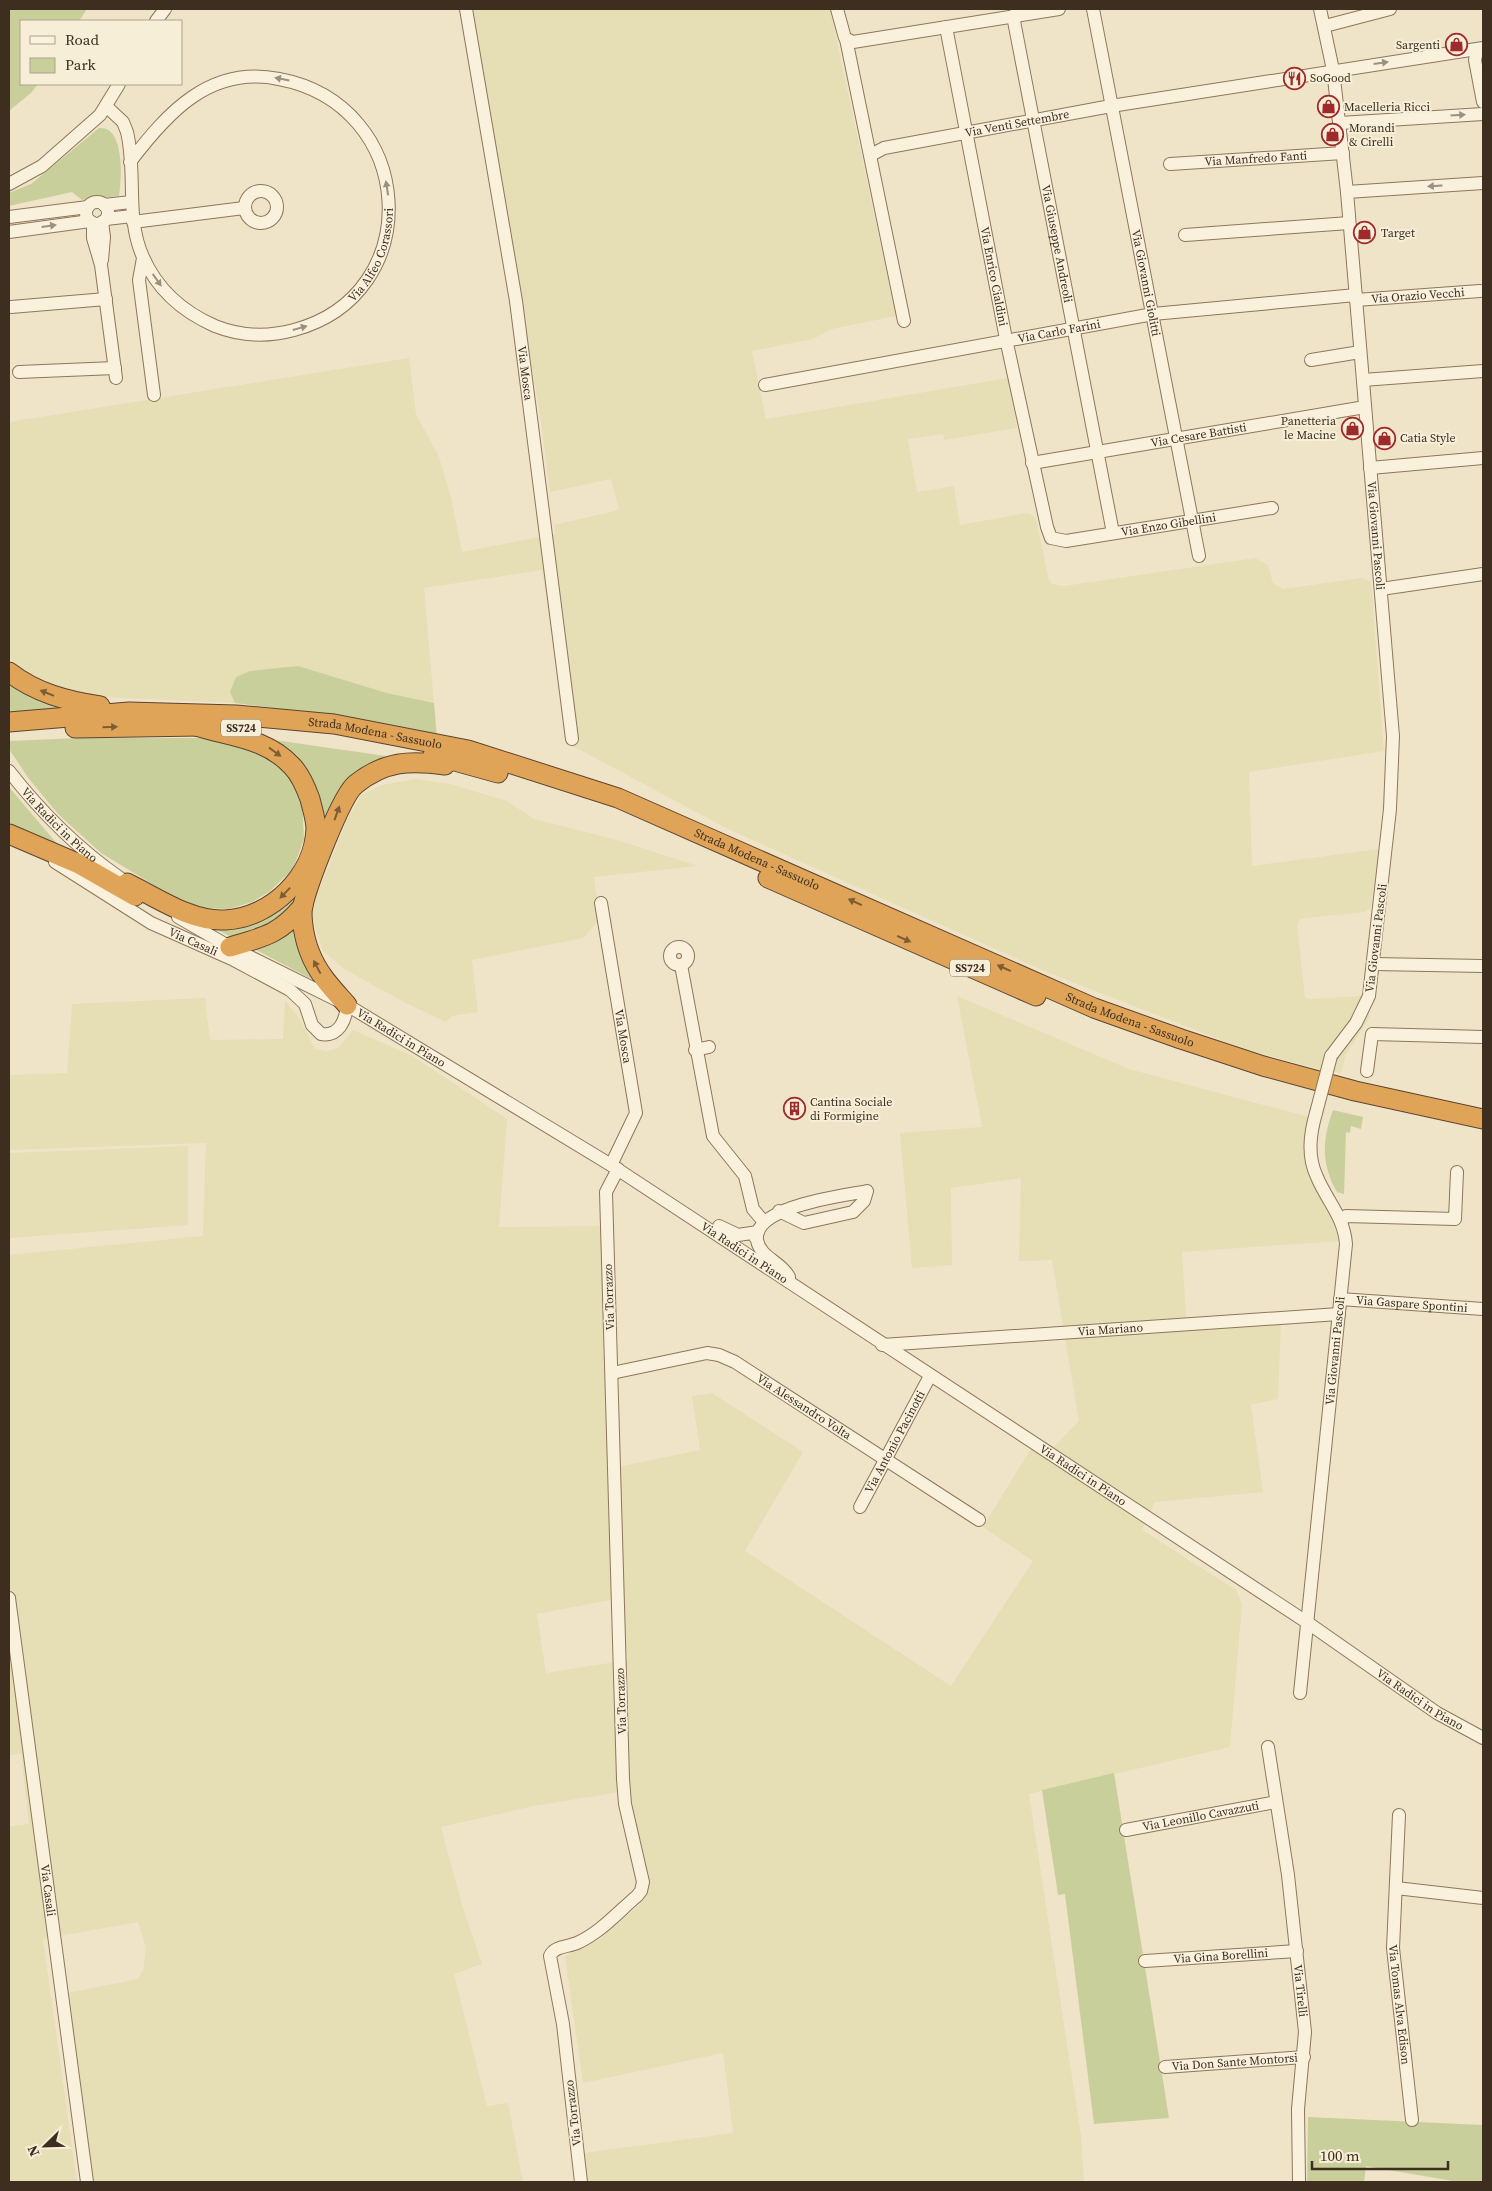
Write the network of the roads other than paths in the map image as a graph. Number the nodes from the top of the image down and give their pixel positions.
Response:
1 (165, 9) edge
2 (466, 9) edge
3 (837, 9) edge
4 (1059, 9) edge
5 (1093, 9) edge
6 (1320, 9) edge
7 (1390, 9) edge
8 (1013, 16) junction
9 (157, 20) edge
10 (1324, 26) junction
11 (946, 27) junction
12 (845, 39) junction
13 (1480, 49) edge
14 (1332, 70) junction
15 (118, 85) edge
16 (1483, 102) edge
17 (106, 106) junction
18 (1111, 106) junction
19 (1483, 114) edge
20 (1034, 120) junction
21 (1340, 123) junction
22 (966, 132) junction
23 (1343, 153) junction
24 (871, 155) junction
25 (130, 162) junction
26 (1170, 164) dead end
27 (1483, 183) edge
28 (9, 184) edge
29 (1347, 192) junction
30 (131, 202) junction
31 (104, 205) junction
32 (88, 207) junction
33 (244, 208) dead end
34 (9, 217) edge
35 (133, 219) junction
36 (98, 221) junction
37 (1349, 223) junction
38 (9, 232) edge
39 (1185, 236) dead end
40 (143, 258) junction
41 (1480, 291) dead end
42 (1356, 297) junction
43 (106, 299) junction
44 (11, 307) dead end
45 (1153, 314) junction
46 (904, 321) dead end
47 (1074, 328) junction
48 (1006, 339) junction
49 (1360, 352) junction
50 (1311, 360) dead end
51 (1483, 371) edge
52 (19, 372) dead end
53 (1362, 380) junction
54 (765, 384) dead end
55 (154, 395) dead end
56 (1365, 407) junction
57 (1178, 438) junction
58 (1098, 451) junction
59 (1483, 458) edge
60 (1032, 463) junction
61 (1370, 468) junction
62 (1272, 508) dead end
63 (1193, 520) junction
64 (1114, 532) junction
65 (1066, 541) joint
66 (1199, 556) dead end
67 (1483, 574) edge
68 (1381, 589) junction
69 (9, 672) edge
70 (129, 712) junction
71 (9, 722) edge
72 (196, 726) junction
73 (9, 733) edge
74 (572, 739) dead end
75 (469, 757) junction
76 (9, 771) edge
77 (9, 834) edge
78 (9, 844) edge
79 (127, 883) junction
80 (601, 903) dead end
81 (158, 906) junction
82 (303, 906) junction
83 (230, 947) junction
84 (1374, 964) junction
85 (681, 965) dead end
86 (1483, 966) edge
87 (347, 1005) junction
88 (1483, 1037) edge
89 (709, 1047) dead end
90 (695, 1050) junction
91 (1366, 1071) dead end
92 (1483, 1119) edge
93 (1483, 1131) edge
94 (614, 1167) junction
95 (1457, 1172) dead end
96 (779, 1211) junction
97 (1341, 1221) junction
98 (703, 1224) junction
99 (761, 1227) junction
100 (745, 1251) junction
101 (793, 1286) junction
102 (1340, 1299) junction
103 (1483, 1309) edge
104 (1339, 1314) junction
105 (882, 1345) junction
106 (612, 1373) junction
107 (930, 1376) junction
108 (885, 1460) junction
109 (860, 1507) dead end
110 (979, 1520) dead end
111 (9, 1598) edge
112 (1308, 1623) junction
113 (1300, 1693) dead end
114 (1479, 1737) edge
115 (1268, 1747) dead end
116 (1276, 1802) junction
117 (1399, 1815) dead end
118 (1126, 1830) dead end
119 (1396, 1888) junction
120 (1483, 1898) edge
121 (1297, 1951) junction
122 (1145, 1961) dead end
123 (1304, 2057) junction
124 (1165, 2067) dead end
125 (1412, 2120) dead end
126 (87, 2182) edge
127 (581, 2182) edge
128 (1299, 2182) edge

1 - 9 street
2 - 74 street, Via Mosca
3 - 12 street
4 - 8 street
5 - 18 street, Via Giovanni Giolitti
6 - 10 street, Via Giovanni Pascoli
7 - 10 street
8 - 11 street
8 - 20 street, Via Giuseppe Andreoli
10 - 14 street, Via Giovanni Pascoli
11 - 12 street
11 - 22 street, Via Enrico Cialdini
12 - 24 street
14 -> 13 street, Via Venti Settembre
13 - 16 street
14 - 18 street, Via Venti Settembre
14 - 21 street, Via Giovanni Pascoli
15 - 17 street
17 - 25 street, Via Alfeo Corassori
17 - 28 street
18 - 20 street, Via Venti Settembre
18 - 45 street, Via Giovanni Giolitti
21 -> 19 street
20 - 22 street, Via Venti Settembre
20 - 47 street, Via Giuseppe Andreoli
21 - 23 street, Via Giovanni Pascoli
22 - 24 street, Via Venti Settembre
22 - 48 street, Via Enrico Cialdini
23 - 26 street, Via Manfredo Fanti
23 - 29 street, Via Giovanni Pascoli
24 - 46 street
25 - 30 street, Via Alfeo Corassori
40 -> 25 street, Via Alfeo Corassori
27 -> 29 street
29 - 37 street, Via Giovanni Pascoli
30 - 31 street
30 - 35 street, Via Alfeo Corassori
31 - 32 street
31 - 36 street
32 - 34 street
32 - 36 street
33 - 35 street
35 - 36 street
35 - 40 street, Via Alfeo Corassori
38 -> 36 street
36 - 43 street
37 - 39 street
37 - 42 street, Via Giovanni Pascoli
40 - 55 street, Via Alfeo Corassori
41 - 42 street, Via Orazio Vecchi
42 - 45 street, Via Carlo Farini
42 - 49 street, Via Giovanni Pascoli
43 - 44 street
43 - 52 street
45 - 47 street, Via Carlo Farini
45 - 57 street, Via Giovanni Giolitti
47 - 48 street, Via Carlo Farini
47 - 58 street, Via Giuseppe Andreoli
48 - 54 street, Via Carlo Farini
48 - 60 street, Via Enrico Cialdini
49 - 50 street
49 - 53 street, Via Giovanni Pascoli
51 - 53 street
53 - 56 street, Via Giovanni Pascoli
56 - 57 street, Via Cesare Battisti
56 - 61 street, Via Giovanni Pascoli
57 - 58 street, Via Cesare Battisti
57 - 63 street, Via Giovanni Giolitti
58 - 60 street, Via Cesare Battisti
58 - 64 street, Via Giuseppe Andreoli
59 - 61 street
60 - 65 street, Via Enrico Cialdini
61 - 68 street, Via Giovanni Pascoli
62 - 63 street, Via Enzo Gibellini
63 - 64 street, Via Enzo Gibellini
63 - 66 street, Via Giovanni Giolitti
64 - 65 street, Via Enzo Gibellini
67 - 68 street
68 - 84 street, Via Giovanni Pascoli
70 -> 69 highway
70 - 71 highway, Strada Modena - Sassuolo / SS724
70 - 75 highway, Strada Modena - Sassuolo / SS724
73 -> 72 highway, Strada Modena - Sassuolo / SS724
72 - 75 highway, Strada Modena - Sassuolo / SS724
72 -> 79 highway
82 -> 75 highway
92 -> 75 highway, Strada Modena - Sassuolo
75 -> 93 highway, Strada Modena - Sassuolo / SS724
76 - 79 street, Via Radici in Piano
77 - 81 highway
78 - 87 street, Via Casali
79 - 81 street, Via Radici in Piano
80 - 94 street, Via Mosca
81 - 83 street, Via Radici in Piano
82 - 83 highway
87 -> 82 highway
83 - 87 street, Via Radici in Piano
84 - 86 street
84 - 97 street, Via Giovanni Pascoli, bridge
85 - 90 street
87 - 94 street, Via Radici in Piano
88 - 91 street
89 - 90 street
90 - 99 street
94 - 98 street, Via Radici in Piano
94 - 106 street, Via Torrazzo
95 - 97 street
96 - 96 street
96 - 99 street
97 - 102 street, Via Giovanni Pascoli
98 - 99 street
98 - 100 street, Via Radici in Piano
99 - 100 street
99 - 101 street
100 - 101 street, Via Radici in Piano
101 - 105 street, Via Radici in Piano
102 - 103 street, Via Gaspare Spontini
102 - 104 street, Via Giovanni Pascoli
104 - 105 street, Via Mariano
104 - 112 street, Via Giovanni Pascoli
105 - 107 street, Via Radici in Piano
106 - 108 street, Via Alessandro Volta
106 - 127 street, Via Torrazzo
107 - 108 street, Via Antonio Pacinotti
107 - 112 street, Via Radici in Piano
108 - 109 street, Via Antonio Pacinotti
108 - 110 street, Via Alessandro Volta
111 - 126 street, Via Casali
112 - 113 street, Via Giovanni Pascoli
112 - 114 street, Via Radici in Piano
115 - 116 street, Via Tirelli
116 - 118 street, Via Leonillo Cavazzuti
116 - 121 street, Via Tirelli
117 - 119 street, Via Tomas Alva Edison
119 - 120 street
119 - 125 street, Via Tomas Alva Edison
121 - 122 street, Via Gina Borellini
121 - 123 street, Via Tirelli
123 - 124 street, Via Don Sante Montorsi
123 - 128 street, Via Tirelli

